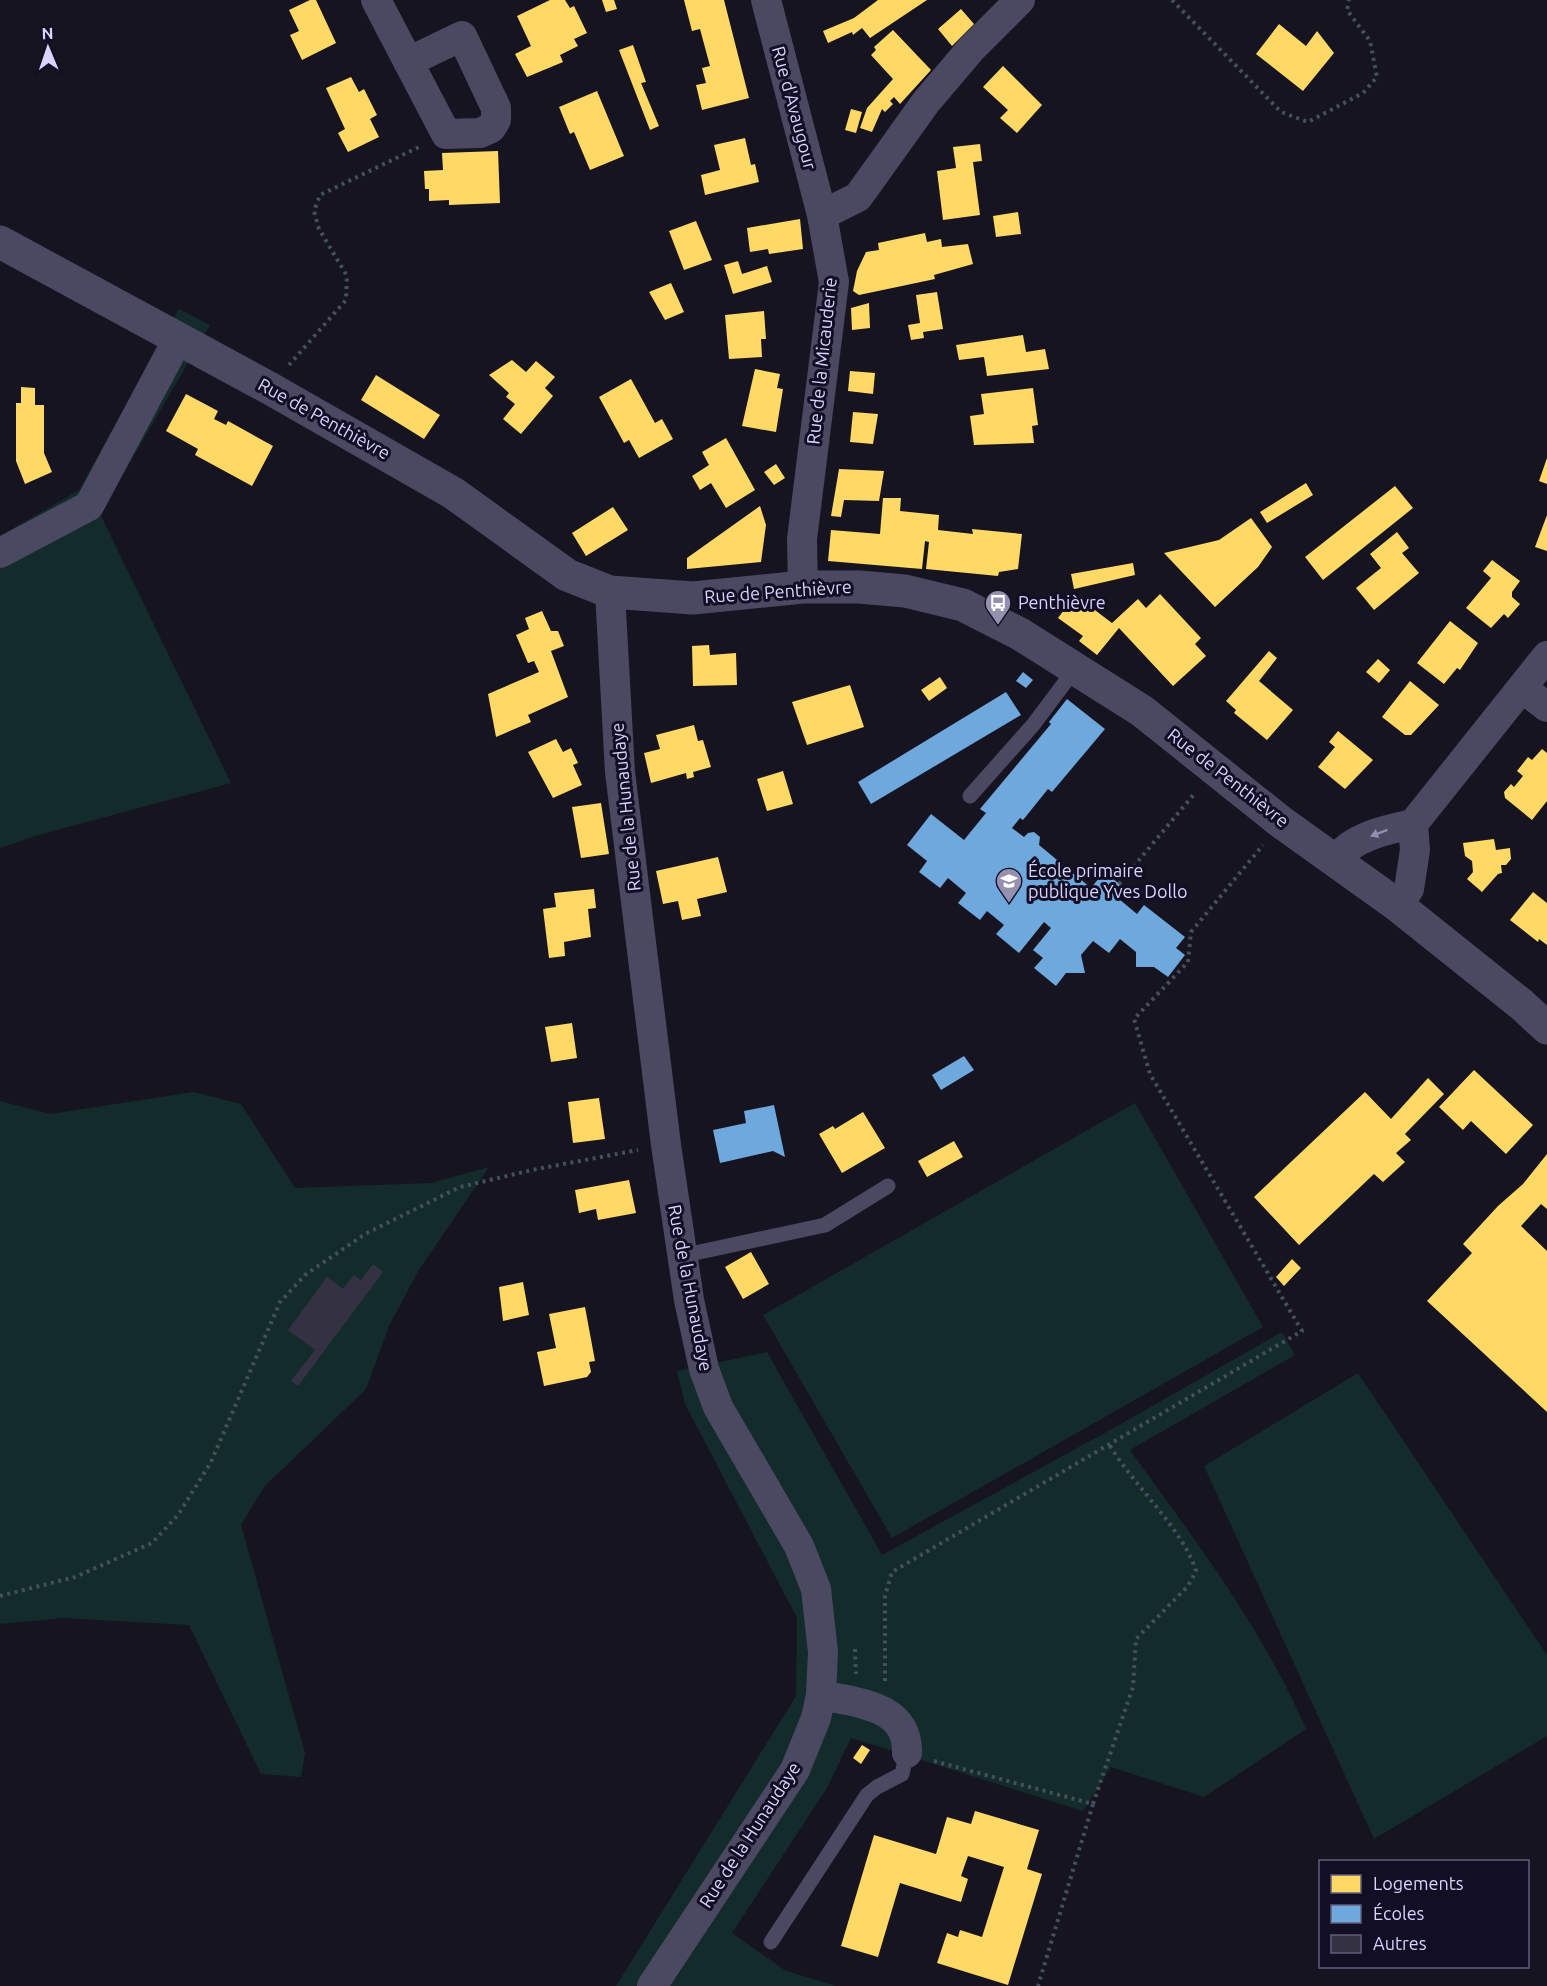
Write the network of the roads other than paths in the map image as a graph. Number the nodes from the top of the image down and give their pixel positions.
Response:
1 (376, 0) edge
2 (766, 0) edge
3 (1020, 0) edge
4 (408, 62) junction
5 (822, 215) junction
6 (0, 242) edge
7 (178, 339) junction
8 (0, 553) edge
9 (803, 587) junction
10 (610, 592) junction
11 (1547, 656) edge
12 (1075, 669) junction
13 (1522, 688) junction
14 (1547, 707) edge
15 (970, 796) dead end
16 (1413, 824) junction
17 (1336, 859) junction
18 (1397, 905) junction
19 (1547, 1028) edge
20 (888, 1186) dead end
21 (681, 1256) junction
22 (821, 1695) junction
23 (907, 1753) joint
24 (771, 1942) dead end
25 (652, 1986) edge

1 - 4 street
2 - 5 street, Rue d'Avaugour
3 - 5 street
4 - 4 street
5 - 9 street, Rue de la Micauderie
6 - 7 street, Rue de Penthièvre
7 - 8 street
7 - 10 street, Rue de Penthièvre
9 - 10 street, Rue de Penthièvre
9 - 12 street, Rue de Penthièvre
10 - 21 street, Rue de la Hunaudaye
11 - 13 street
12 - 15 lane
12 - 17 street, Rue de Penthièvre
13 - 14 street
13 - 16 street
16 -> 17 street
16 - 18 street
17 - 18 street, Rue de Penthièvre
18 - 19 street, Rue de Penthièvre
20 - 21 lane
21 - 22 street, Rue de la Hunaudaye
22 - 23 street
22 - 25 street, Rue de la Hunaudaye
23 - 24 lane

